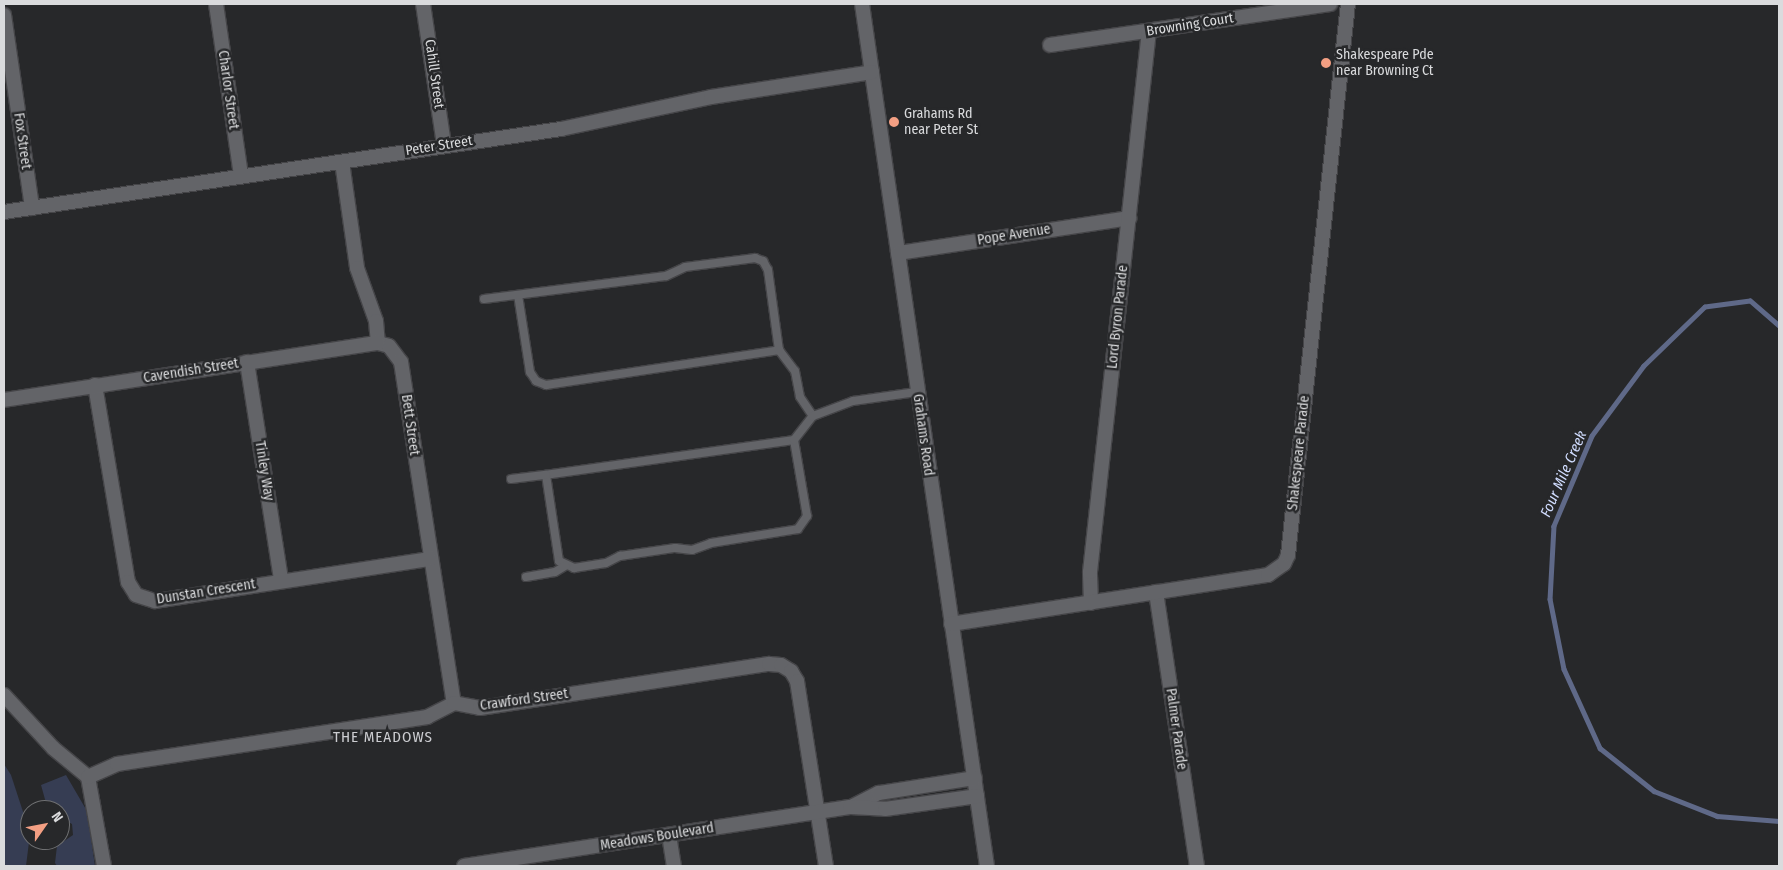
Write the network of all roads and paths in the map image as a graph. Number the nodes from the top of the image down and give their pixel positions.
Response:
1 (216, 4) edge
2 (423, 4) edge
3 (862, 4) edge
4 (1330, 4) edge
5 (1348, 4) edge
6 (4, 15) edge
7 (1149, 31) junction
8 (1050, 45) dead end
9 (872, 72) junction
10 (444, 145) junction
11 (342, 162) junction
12 (241, 175) junction
13 (32, 208) junction
14 (4, 212) edge
15 (1129, 218) junction
16 (898, 253) junction
17 (518, 294) junction
18 (484, 299) dead end
19 (378, 343) junction
20 (779, 350) junction
21 (247, 362) junction
22 (95, 385) junction
23 (916, 392) junction
24 (4, 400) edge
25 (812, 416) junction
26 (794, 440) junction
27 (546, 475) junction
28 (511, 479) dead end
29 (430, 559) junction
30 (565, 566) junction
31 (526, 577) dead end
32 (281, 580) junction
33 (1156, 592) junction
34 (1091, 603) junction
35 (951, 624) junction
36 (4, 695) edge
37 (454, 703) junction
38 (88, 777) junction
39 (974, 778) junction
40 (977, 796) junction
41 (850, 807) junction
42 (818, 812) junction
43 (669, 835) junction
44 (515, 862) edge
45 (104, 866) edge
46 (464, 866) edge
47 (674, 866) edge
48 (826, 866) edge
49 (988, 866) edge
50 (1196, 866) edge

1 - 12 street, Charlor Street
2 - 10 street, Cahill Street
3 - 9 street, Grahams Road
4 - 7 street, Browning Court
5 - 33 street, Shakespeare Parade
6 - 13 street, Fox Street
7 - 8 street, Browning Court
7 - 15 street, Lord Byron Parade
9 - 10 street, Peter Street
9 - 16 street, Grahams Road
10 - 11 street, Peter Street
11 - 12 street, Peter Street
11 - 19 street
12 - 13 street, Peter Street
13 - 14 street, Peter Street
15 - 16 street, Pope Avenue
15 - 34 street, Lord Byron Parade
16 - 23 street, Grahams Road
17 - 18 lane
17 - 20 lane
17 - 20 lane
19 - 21 street, Cavendish Street
19 - 29 street, Bett Street
20 - 25 lane
21 - 22 street, Cavendish Street
21 - 32 street, Tinley Way
22 - 24 street, Cavendish Street
22 - 32 street, Dunstan Crescent
23 - 25 lane
23 - 35 street, Grahams Road
25 - 26 lane
26 - 27 lane
26 - 30 lane
27 - 28 lane
27 - 30 lane
29 - 32 street, Dunstan Crescent
29 - 37 street, Bett Street
30 - 31 lane
33 - 34 street, Shakespeare Parade
33 - 50 street, Palmer Parade
34 - 35 street, Shakespeare Parade
35 - 39 street, Grahams Road
36 - 38 street
37 - 38 street
37 - 42 street, Crawford Street
38 - 45 street
39 - 40 street, Grahams Road
39 - 41 street, Meadows Boulevard
40 - 41 street, Meadows Boulevard
40 - 49 street, Grahams Road
41 - 42 street, Meadows Boulevard
42 - 43 street, Meadows Boulevard
42 - 48 street
43 - 44 street, Meadows Boulevard
43 - 47 street
44 - 46 street, Meadows Boulevard

